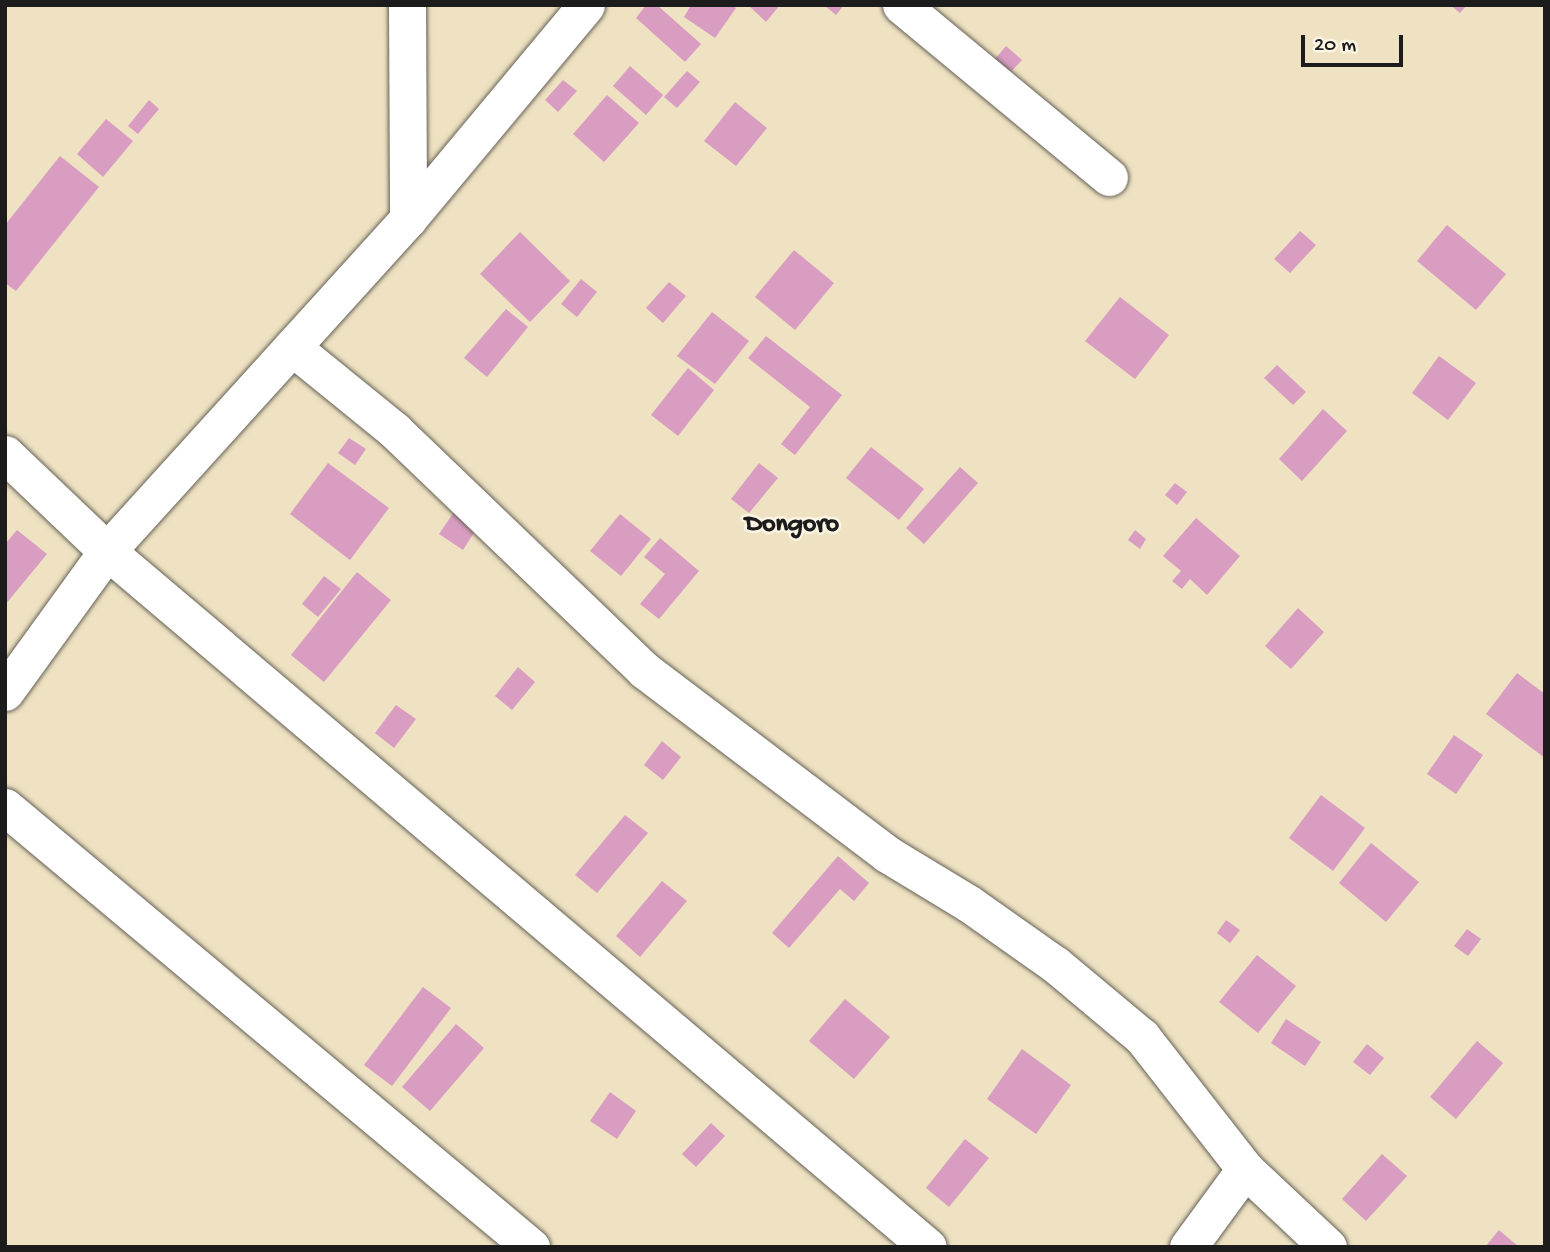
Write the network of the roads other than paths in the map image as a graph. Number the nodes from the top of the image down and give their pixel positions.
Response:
1 (407, 5) edge
2 (586, 5) edge
3 (901, 5) edge
4 (1109, 177) dead end
5 (408, 219) junction
6 (292, 347) junction
7 (5, 454) edge
8 (107, 551) junction
9 (5, 692) edge
10 (5, 807) edge
11 (1245, 1168) junction
12 (516, 1243) edge
13 (928, 1247) edge
14 (1188, 1247) edge
15 (1328, 1247) edge

1 - 5 street
2 - 5 street
3 - 4 street
5 - 6 street
6 - 8 street
6 - 11 street
7 - 8 street
8 - 9 street
8 - 13 street
10 - 12 street
11 - 14 street
11 - 15 street

